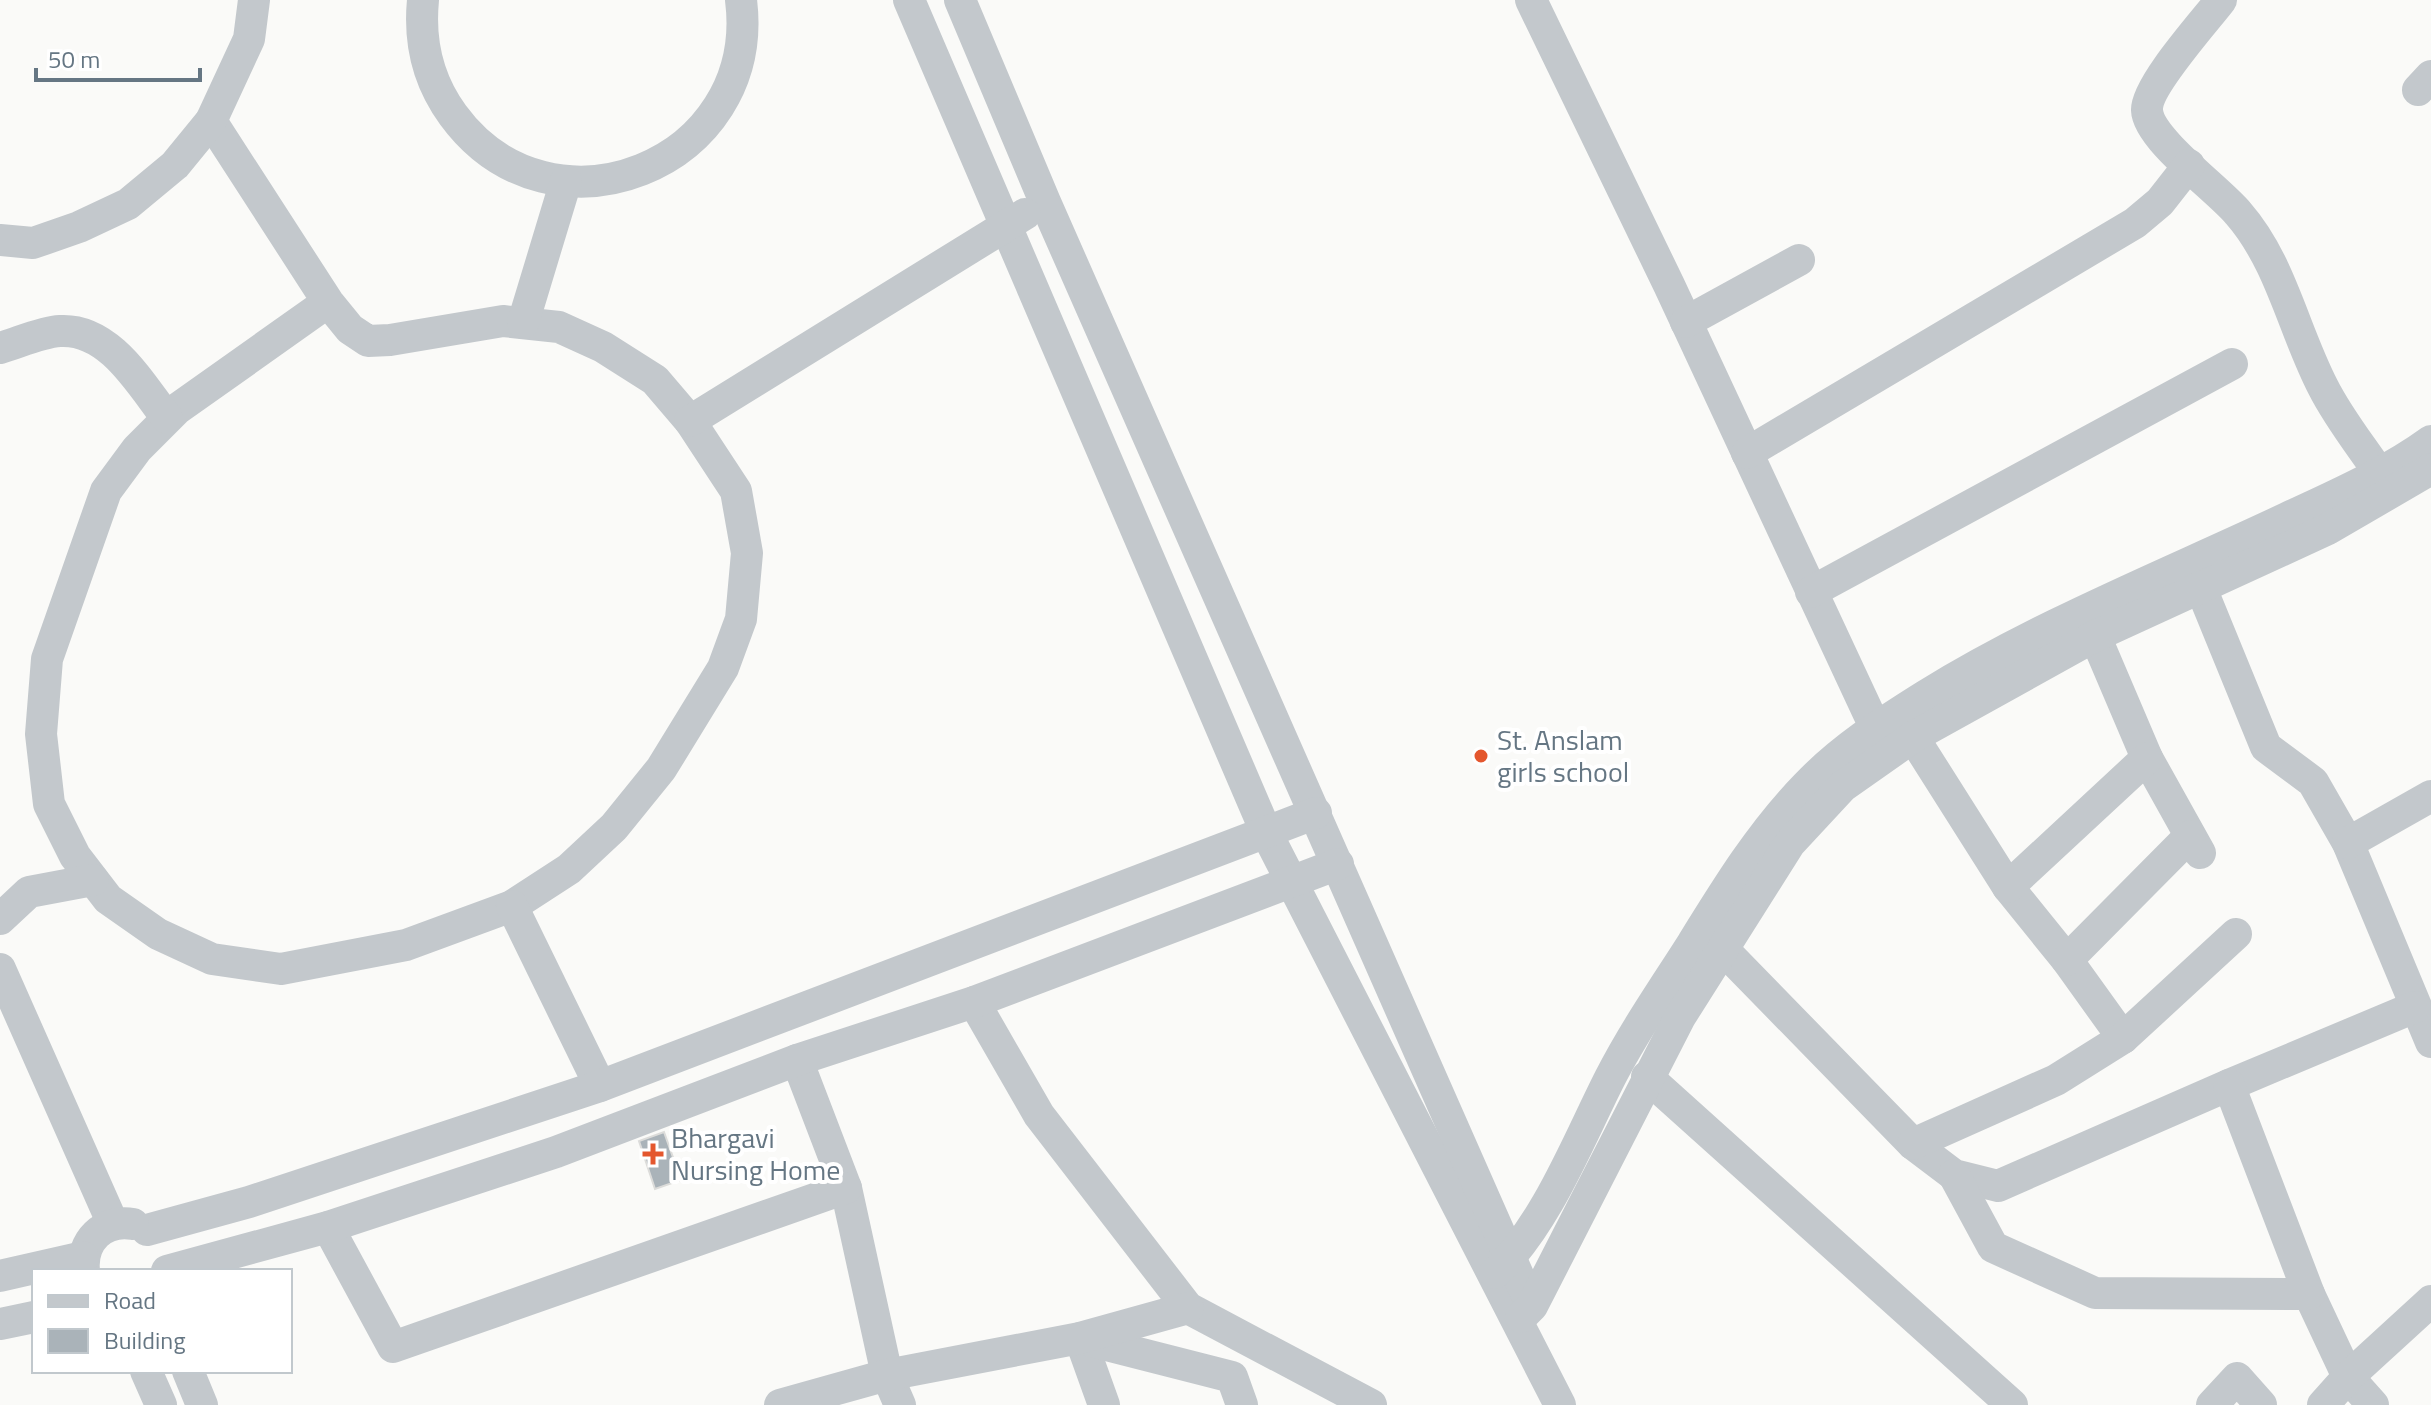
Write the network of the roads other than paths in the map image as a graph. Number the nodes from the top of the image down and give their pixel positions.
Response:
1 (254, 0) edge
2 (423, 0) edge
3 (741, 0) edge
4 (909, 0) edge
5 (960, 0) edge
6 (1531, 0) edge
7 (2221, 0) edge
8 (211, 121) junction
9 (2189, 165) junction
10 (566, 181) junction
11 (1045, 202) junction
12 (1006, 226) junction
13 (0, 240) edge
14 (1799, 260) dead end
15 (328, 302) junction
16 (1686, 322) junction
17 (523, 323) junction
18 (0, 348) edge
19 (2232, 364) dead end
20 (167, 418) junction
21 (690, 421) junction
22 (2431, 441) edge
23 (1747, 453) junction
24 (2431, 469) edge
25 (2386, 483) junction
26 (2197, 575) junction
27 (1811, 592) junction
28 (2095, 636) junction
29 (1875, 727) junction
30 (1913, 737) junction
31 (2147, 758) junction
32 (2431, 796) edge
33 (1316, 813) junction
34 (1266, 832) junction
35 (2348, 843) junction
36 (1338, 864) junction
37 (93, 880) junction
38 (1292, 880) junction
39 (2008, 887) junction
40 (512, 906) junction
41 (0, 919) edge
42 (2236, 934) dead end
43 (1712, 938) junction
44 (2067, 960) junction
45 (0, 969) edge
46 (974, 1002) junction
47 (2415, 1007) junction
48 (2123, 1038) junction
49 (2431, 1042) edge
50 (797, 1060) junction
51 (1647, 1077) junction
52 (2229, 1085) junction
53 (600, 1086) junction
54 (1913, 1144) junction
55 (1954, 1175) junction
56 (846, 1188) junction
57 (113, 1224) junction
58 (328, 1227) junction
59 (147, 1230) junction
60 (84, 1264) edge
61 (1501, 1267) junction
62 (49, 1269) edge
63 (166, 1269) edge
64 (173, 1269) edge
65 (32, 1271) edge
66 (0, 1276) edge
67 (2309, 1294) junction
68 (2431, 1301) edge
69 (1188, 1308) junction
70 (1525, 1313) junction
71 (32, 1317) edge
72 (0, 1324) edge
73 (1080, 1338) junction
74 (147, 1373) edge
75 (189, 1373) edge
76 (887, 1375) junction
77 (2348, 1377) junction
78 (1539, 1390) edge
79 (161, 1405) edge
80 (202, 1405) edge
81 (780, 1405) edge
82 (900, 1405) edge
83 (1104, 1405) edge
84 (1242, 1405) edge
85 (1371, 1405) edge
86 (1560, 1405) edge
87 (1584, 1405) edge
88 (2012, 1405) edge
89 (2212, 1405) edge
90 (2261, 1405) edge
91 (2323, 1405) edge
92 (2373, 1405) edge

1 - 8 street
2 - 10 street
3 - 10 street
4 - 12 street
5 - 11 street
6 - 16 street
7 - 9 street
8 - 13 street
8 - 15 street
9 - 23 street
9 - 25 street
10 - 17 street
11 - 12 street
11 - 33 street
12 - 21 street
12 - 34 street
14 - 16 street
15 - 17 street
15 - 20 street
16 - 23 street
17 - 21 street
18 - 20 street
19 - 27 street
20 - 37 street
21 - 40 street
22 - 25 street
23 - 27 street
24 - 25 street
25 - 26 street
26 - 28 street
26 - 29 street
26 - 35 street
27 - 29 street
28 - 30 street
28 - 31 street
29 - 43 street
30 - 39 street
30 - 43 street
31 - 39 street
31 - 44 street
32 - 35 street
33 - 34 street
33 - 36 street
34 - 38 street
34 - 53 street
35 - 47 street
36 - 38 street
36 - 61 street
37 - 40 street
37 - 41 street
38 - 46 street
38 - 61 street
39 - 44 street
40 - 53 street
42 - 48 street
43 - 51 street
43 - 54 street
43 - 61 street
44 - 48 street
45 - 57 street
46 - 50 street
46 - 69 street
47 - 49 street
47 - 52 street
48 - 54 street
50 - 56 street
50 - 58 street
51 - 70 street
51 - 88 street
52 - 55 street
52 - 67 street
53 - 59 street
54 - 55 street
55 - 67 street
56 - 58 street
56 - 76 street
57 - 59 street
57 - 60 street
58 - 64 street
59 - 63 street
60 - 62 street
61 - 70 street
65 - 66 street
67 - 77 street
68 - 77 street
69 - 73 street
69 - 85 street
70 - 78 street
70 - 87 street
71 - 72 street
73 - 76 street
73 - 83 street
73 - 84 street
74 - 79 street
75 - 80 street
76 - 81 street
76 - 82 street
77 - 91 street
77 - 92 street
78 - 86 street
89 - 90 street

